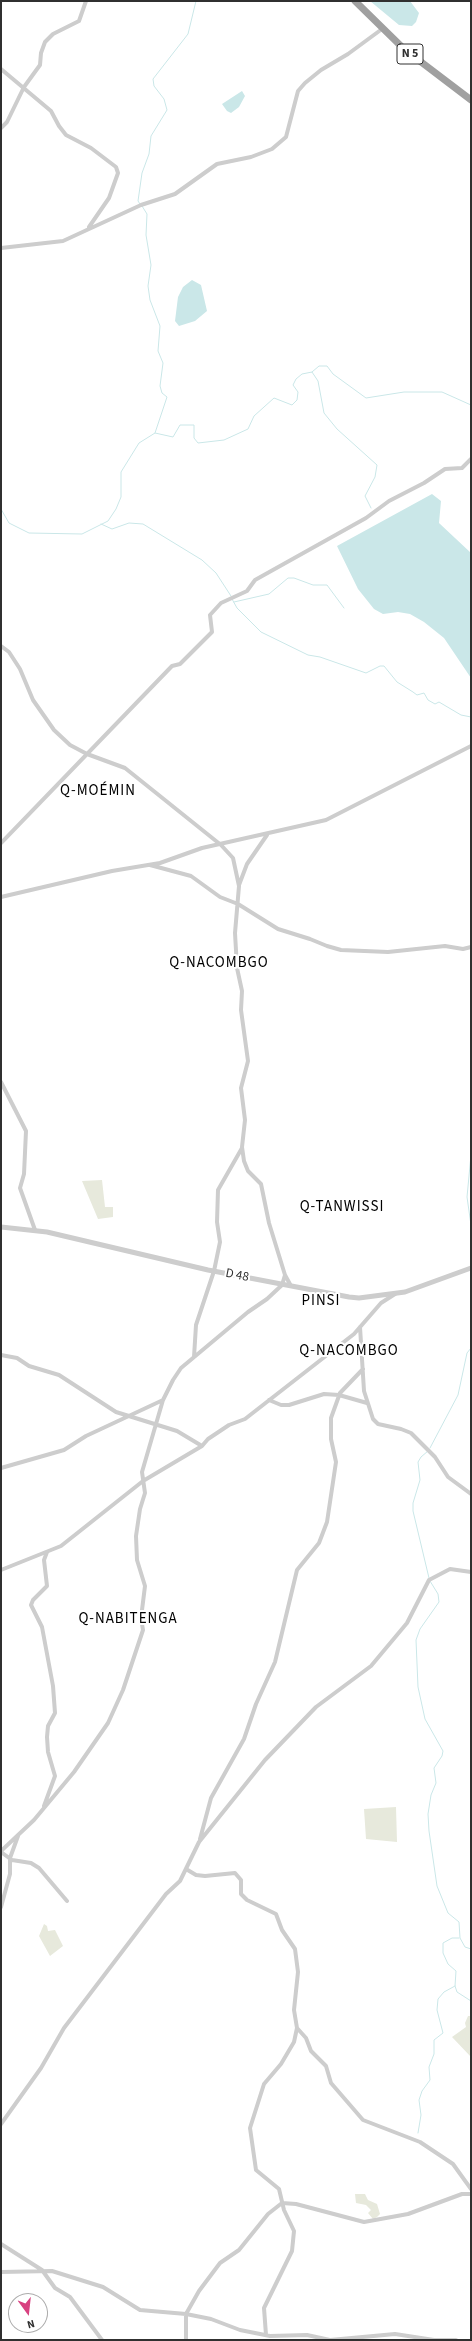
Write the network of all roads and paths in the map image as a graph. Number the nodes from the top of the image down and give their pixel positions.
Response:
1 (86, 1) edge
2 (355, 1) edge
3 (382, 29) junction
4 (1, 69) edge
5 (24, 87) junction
6 (470, 98) edge
7 (1, 128) edge
8 (89, 228) junction
9 (1, 248) edge
10 (471, 459) edge
11 (1, 646) edge
12 (471, 746) edge
13 (87, 754) junction
14 (267, 835) junction
15 (1, 842) edge
16 (221, 845) junction
17 (148, 865) junction
18 (239, 886) junction
19 (1, 897) edge
20 (238, 904) junction
21 (471, 947) edge
22 (1, 1082) edge
23 (242, 1147) junction
24 (1, 1226) edge
25 (35, 1230) junction
26 (471, 1268) edge
27 (214, 1271) junction
28 (285, 1275) junction
29 (282, 1285) junction
30 (291, 1286) junction
31 (396, 1293) junction
32 (360, 1326) junction
33 (1, 1355) edge
34 (194, 1358) junction
35 (363, 1369) junction
36 (339, 1395) junction
37 (163, 1400) junction
38 (269, 1400) junction
39 (367, 1404) junction
40 (128, 1416) junction
41 (158, 1423) junction
42 (202, 1446) junction
43 (1, 1468) edge
44 (143, 1481) junction
45 (471, 1494) edge
46 (47, 1552) junction
47 (1, 1570) edge
48 (471, 1572) edge
49 (43, 1810) junction
50 (18, 1836) junction
51 (199, 1842) junction
52 (1, 1852) edge
53 (10, 1858) junction
54 (186, 1869) junction
55 (66, 1901) dead end
56 (1, 1907) edge
57 (297, 2028) junction
58 (1, 2124) edge
59 (471, 2189) edge
60 (471, 2194) edge
61 (283, 2203) junction
62 (1, 2244) edge
63 (42, 2270) junction
64 (1, 2272) edge
65 (186, 2314) junction
66 (266, 2335) junction
67 (102, 2340) edge
68 (186, 2340) edge
69 (456, 2340) edge

1 - 5 street
2 - 3 highway, N 5
3 - 6 highway, N 5
3 - 8 street
4 - 5 street
5 - 7 street
5 - 8 street
8 - 9 street
10 - 13 street
11 - 13 street
12 - 14 street
13 - 15 street
13 - 16 street
14 - 16 street
14 - 18 street
16 - 17 street
16 - 18 street
17 - 19 street
17 - 20 street
18 - 20 street
20 - 21 street
20 - 23 street
22 - 25 street
23 - 27 street
23 - 28 street
24 - 25 street, D 48
25 - 27 street, D 48
26 - 31 street, D 48
27 - 29 street, D 48
27 - 34 street
28 - 29 street
28 - 30 street
29 - 30 street, D 48
29 - 34 street
30 - 31 street, D 48
31 - 32 street
32 - 35 street
32 - 38 street
33 - 40 street
34 - 37 street
35 - 36 street
35 - 39 street
36 - 38 street
36 - 39 street
36 - 51 street
37 - 40 street
37 - 41 street
38 - 42 street
39 - 45 street
40 - 41 street
40 - 43 street
41 - 42 street
41 - 44 street
42 - 44 street
44 - 46 street
44 - 49 street
46 - 47 street
46 - 49 street
48 - 51 street
49 - 50 street
50 - 52 street
50 - 53 street
51 - 54 street
52 - 53 street
53 - 55 street
53 - 56 street
54 - 57 street
54 - 58 street
57 - 59 street
57 - 61 street
60 - 61 street
61 - 65 street
61 - 66 street
62 - 63 street
63 - 64 street
63 - 65 street
63 - 67 street
65 - 66 street
65 - 68 street
66 - 69 street

